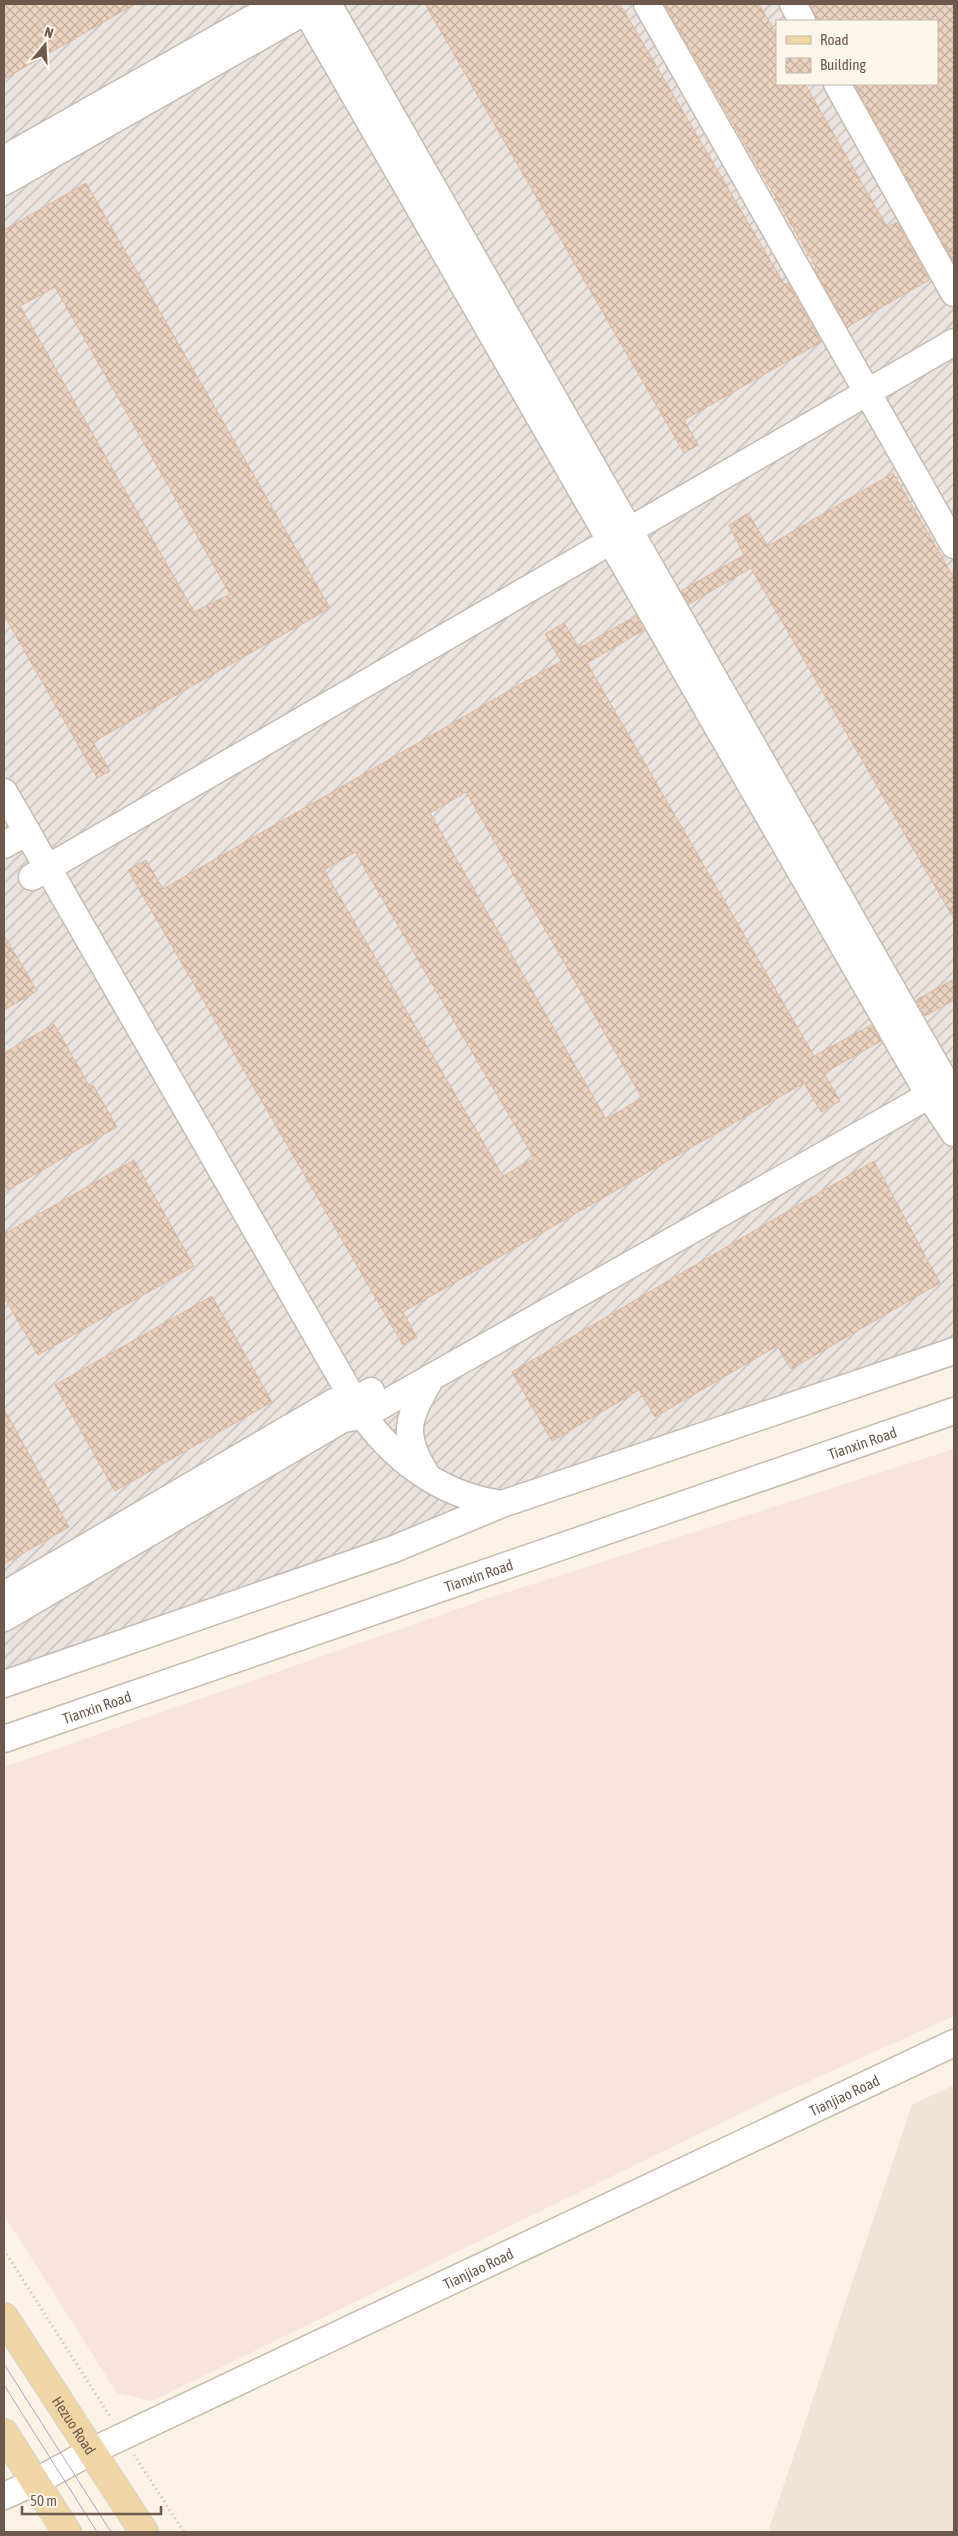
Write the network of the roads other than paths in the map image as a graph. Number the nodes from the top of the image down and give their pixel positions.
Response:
1 (278, 4) edge
2 (647, 4) edge
3 (792, 4) edge
4 (313, 5) edge
5 (801, 20) edge
6 (838, 85) edge
7 (4, 159) edge
8 (4, 182) edge
9 (954, 293) edge
10 (954, 342) edge
11 (868, 392) junction
12 (620, 536) junction
13 (954, 544) edge
14 (10, 824) edge
15 (40, 873) junction
16 (943, 1083) edge
17 (954, 1133) edge
18 (954, 1351) edge
19 (431, 1378) junction
20 (349, 1409) junction
21 (954, 1411) edge
22 (430, 1479) junction
23 (502, 1504) junction
24 (4, 1595) edge
25 (4, 1618) edge
26 (4, 1684) edge
27 (4, 1738) edge
28 (954, 2043) edge
29 (4, 2317) edge
30 (4, 2433) edge
31 (92, 2451) junction
32 (35, 2482) junction
33 (4, 2496) edge
34 (66, 2532) edge
35 (144, 2532) edge

1 - 7 street
2 - 11 street
3 - 5 street
4 - 8 street
4 - 12 street
6 - 9 street
10 - 11 street
11 - 12 street
11 - 13 street
12 - 15 street
12 - 16 street
14 - 15 street
15 - 20 street
16 - 17 street
16 - 19 street
16 - 20 street
18 - 23 street
19 - 20 street
19 - 22 street
20 - 22 street
20 - 23 street
20 - 24 street
20 - 25 street
21 - 27 street, Tianxin Road
22 - 23 street
23 - 26 street
28 - 31 street, Tianjiao Road
29 - 31 main road, Hezuo Road
30 - 32 main road
31 - 32 street, Tianjiao Road
31 - 35 main road, Hezuo Road
32 - 33 street, Tianjiao Road
32 - 34 main road

